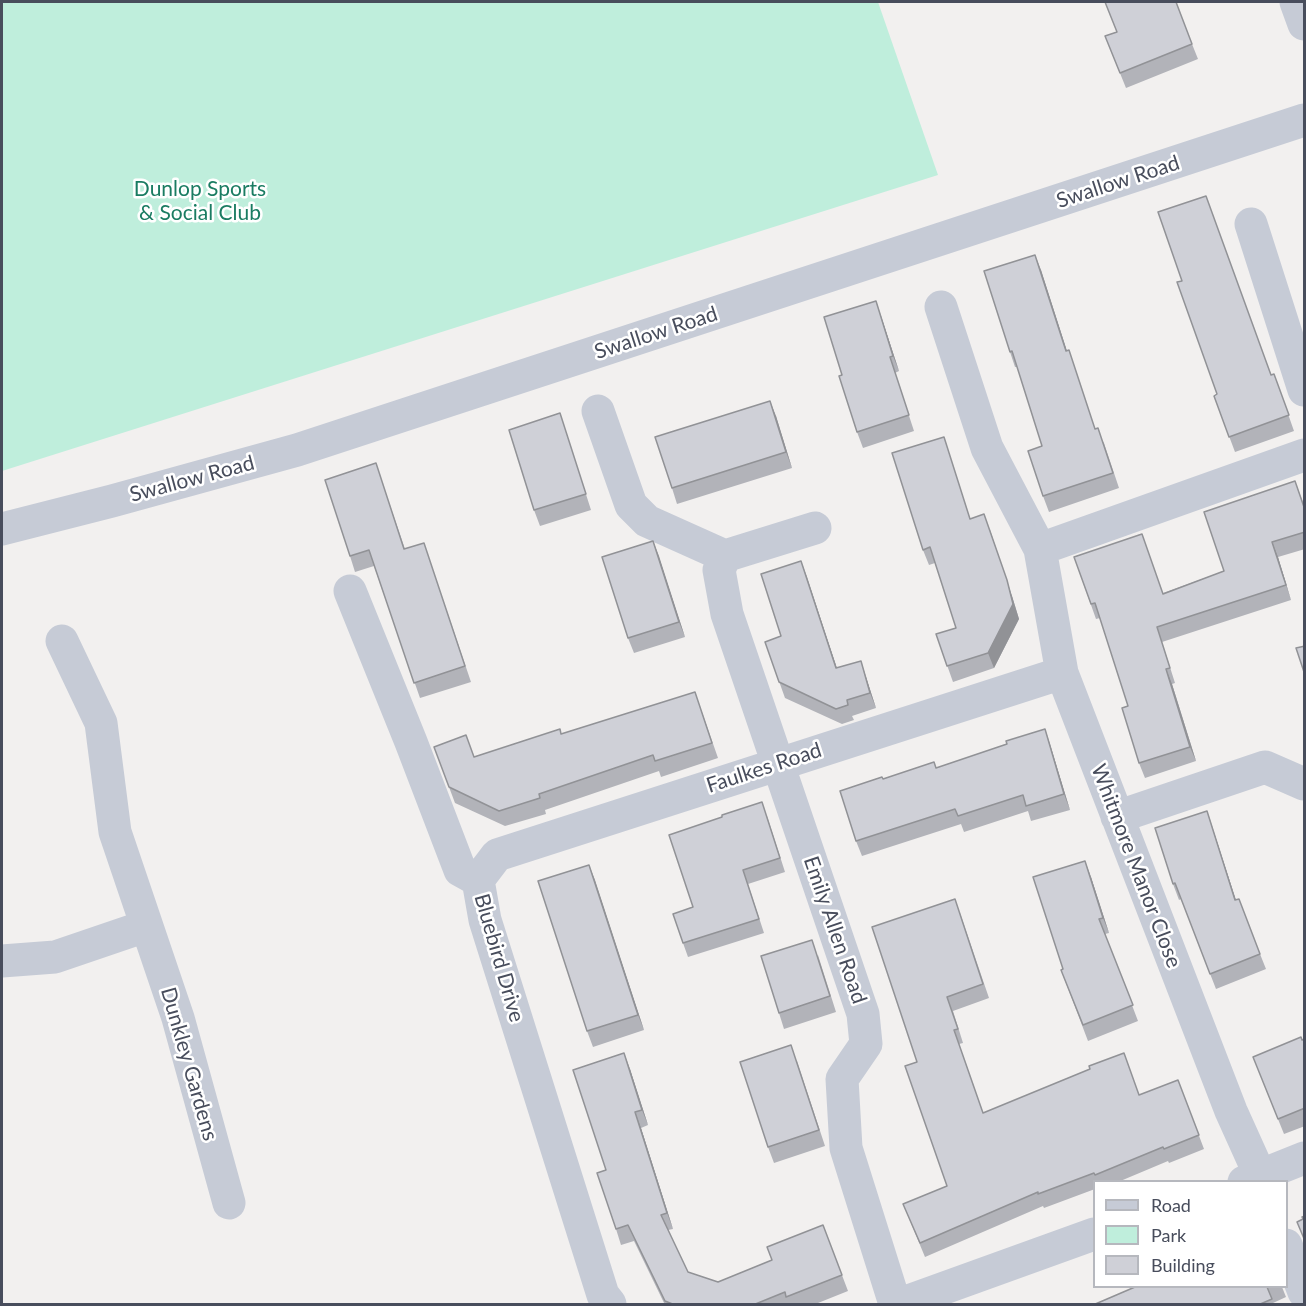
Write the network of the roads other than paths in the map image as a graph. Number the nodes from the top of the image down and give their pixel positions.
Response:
1 (1296, 2) edge
2 (1305, 24) edge
3 (1305, 120) edge
4 (1251, 224) dead end
5 (941, 307) dead end
6 (1305, 390) edge
7 (598, 411) dead end
8 (1305, 456) edge
9 (815, 528) dead end
10 (2, 529) edge
11 (1040, 549) junction
12 (725, 556) junction
13 (350, 591) dead end
14 (62, 641) dead end
15 (1062, 673) junction
16 (778, 763) junction
17 (1305, 784) edge
18 (1117, 816) junction
19 (478, 880) junction
20 (146, 926) junction
21 (2, 961) edge
22 (1305, 1158) edge
23 (1256, 1180) edge
24 (229, 1203) dead end
25 (1093, 1235) edge
26 (1288, 1248) edge
27 (1305, 1292) edge
28 (933, 1299) edge
29 (610, 1305) edge
30 (895, 1305) edge
31 (900, 1305) edge

1 - 2 street
3 - 10 street, Swallow Road
4 - 6 street
5 - 11 street, Whitmore Manor Close
7 - 12 street
8 - 11 street
9 - 12 street
11 - 15 street, Whitmore Manor Close
12 - 16 street, Emily Allen Road
13 - 19 street, Bluebird Drive
14 - 20 street, Dunkley Gardens
15 - 16 street, Faulkes Road
15 - 18 street, Whitmore Manor Close
16 - 19 street, Faulkes Road
16 - 30 street, Emily Allen Road
17 - 18 street
18 - 23 street, Whitmore Manor Close
19 - 29 street, Bluebird Drive
20 - 21 street
20 - 24 street, Dunkley Gardens
22 - 23 street
25 - 28 street
26 - 27 street
28 - 31 street

